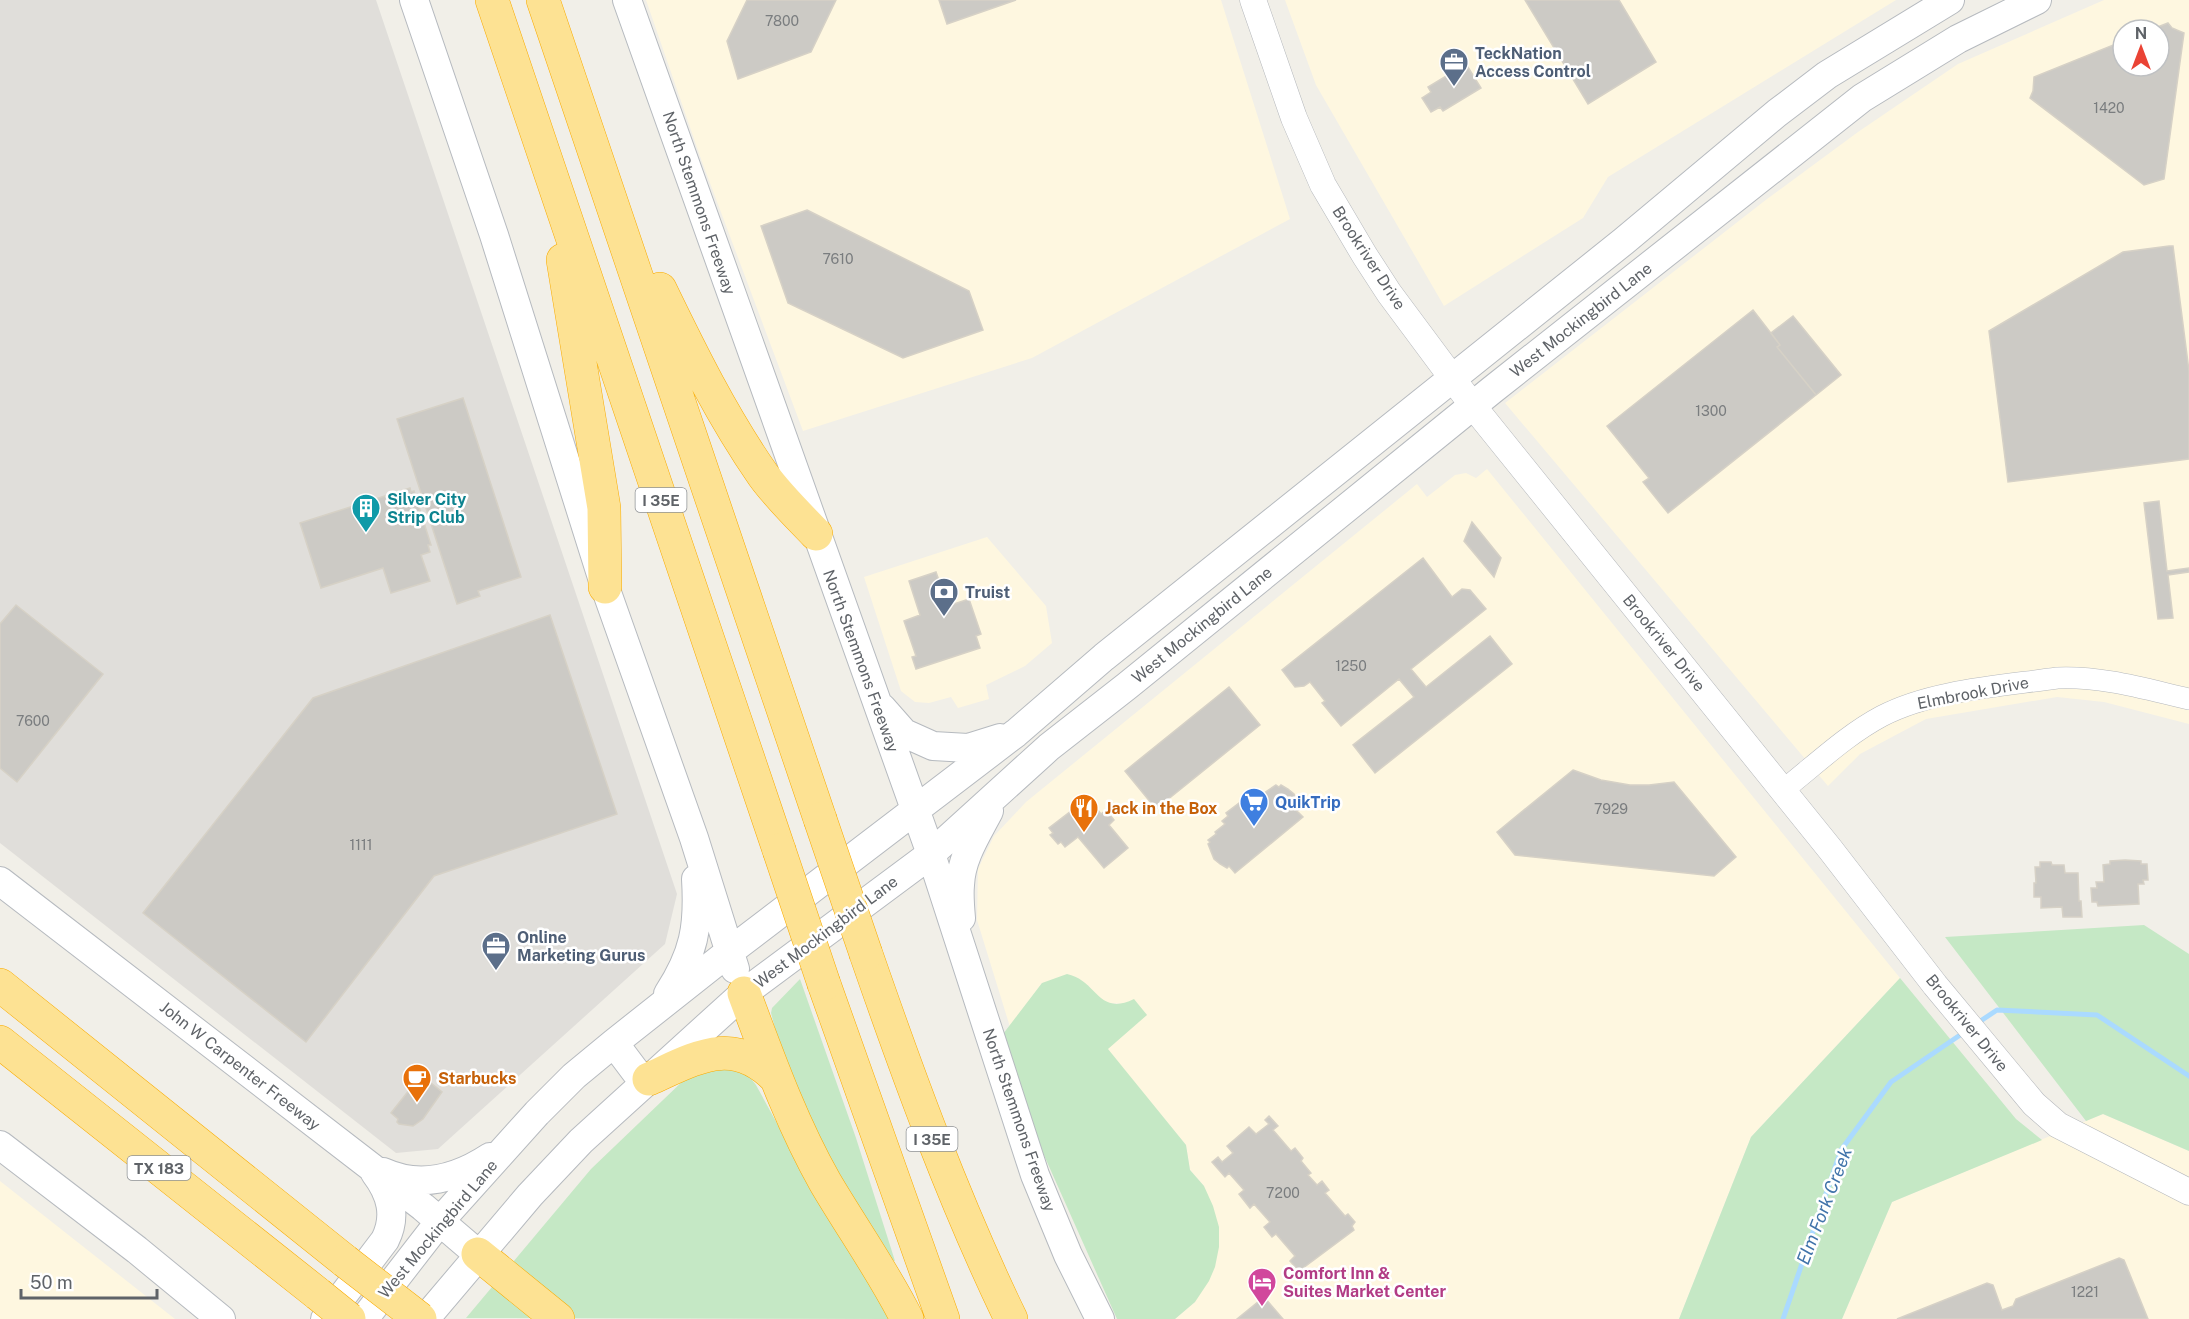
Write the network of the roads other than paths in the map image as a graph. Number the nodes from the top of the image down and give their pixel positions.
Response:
1 (414, 0) edge
2 (492, 0) edge
3 (543, 0) edge
4 (627, 0) edge
5 (1253, 0) edge
6 (1950, 0) edge
7 (2037, 0) edge
8 (543, 149) junction
9 (600, 166) junction
10 (1453, 379) junction
11 (1473, 406) junction
12 (816, 534) junction
13 (605, 587) junction
14 (1104, 657) junction
15 (1127, 686) junction
16 (2189, 699) edge
17 (877, 703) junction
18 (1016, 733) junction
19 (1782, 791) junction
20 (995, 796) junction
21 (915, 809) junction
22 (694, 838) junction
23 (931, 854) junction
24 (0, 881) edge
25 (729, 952) junction
26 (0, 963) edge
27 (967, 970) junction
28 (0, 985) edge
29 (744, 993) junction
30 (652, 1014) junction
31 (0, 1042) edge
32 (614, 1043) junction
33 (93, 1059) junction
34 (776, 1078) junction
35 (646, 1081) junction
36 (515, 1137) junction
37 (0, 1145) edge
38 (368, 1164) junction
39 (2189, 1192) edge
40 (440, 1221) junction
41 (478, 1254) junction
42 (191, 1294) junction
43 (322, 1307) edge
44 (214, 1319) edge
45 (221, 1319) edge
46 (236, 1319) edge
47 (349, 1319) edge
48 (364, 1319) edge
49 (420, 1319) edge
50 (425, 1319) edge
51 (558, 1319) edge
52 (907, 1319) edge
53 (943, 1319) edge
54 (1011, 1319) edge
55 (1100, 1319) edge

1 - 13 main road
2 - 8 highway, I 35E
3 - 9 highway, I 35E
4 - 12 main road, North Stemmons Freeway
5 - 10 street, Brookriver Drive
6 - 10 main road, West Mockingbird Lane
7 - 11 main road, West Mockingbird Lane
8 - 13 highway
8 - 53 highway, I 35E, bridge
9 - 12 highway
9 - 54 highway, I 35E, bridge
10 - 11 street, Brookriver Drive
10 - 14 main road, West Mockingbird Lane
11 - 15 main road, West Mockingbird Lane
11 - 19 street, Brookriver Drive
12 - 17 main road, North Stemmons Freeway
13 - 22 main road
14 - 15 main road
14 - 18 main road, West Mockingbird Lane
15 - 20 main road, West Mockingbird Lane
16 - 19 street, Elmbrook Drive
17 - 18 main road
17 - 21 main road, North Stemmons Freeway
18 - 21 main road, West Mockingbird Lane
19 - 39 street, Brookriver Drive
20 - 23 main road, West Mockingbird Lane
20 - 27 main road
21 - 23 main road, North Stemmons Freeway
21 - 25 main road, West Mockingbird Lane
22 - 25 main road
22 - 30 main road
23 - 27 main road, North Stemmons Freeway
23 - 29 main road, West Mockingbird Lane
24 - 38 main road, John W Carpenter Freeway
25 - 29 main road
25 - 30 main road, West Mockingbird Lane
26 - 33 highway
27 - 55 main road, North Stemmons Freeway
28 - 33 highway, TX 183
29 - 34 highway
29 - 35 main road, West Mockingbird Lane
30 - 32 main road, West Mockingbird Lane
31 - 43 highway, TX 183
32 - 35 main road
32 - 36 main road, West Mockingbird Lane
33 - 49 highway, TX 183, bridge
34 - 35 highway
34 - 52 highway
35 - 41 main road, West Mockingbird Lane
36 - 38 main road
36 - 40 main road, West Mockingbird Lane
37 - 42 main road
38 - 40 main road, John W Carpenter Freeway
38 - 43 main road
40 - 41 main road, John W Carpenter Freeway
40 - 48 main road, West Mockingbird Lane
41 - 50 main road, West Mockingbird Lane
41 - 51 highway
42 - 44 main road
42 - 45 main road
42 - 46 main road
43 - 47 highway, TX 183, bridge

